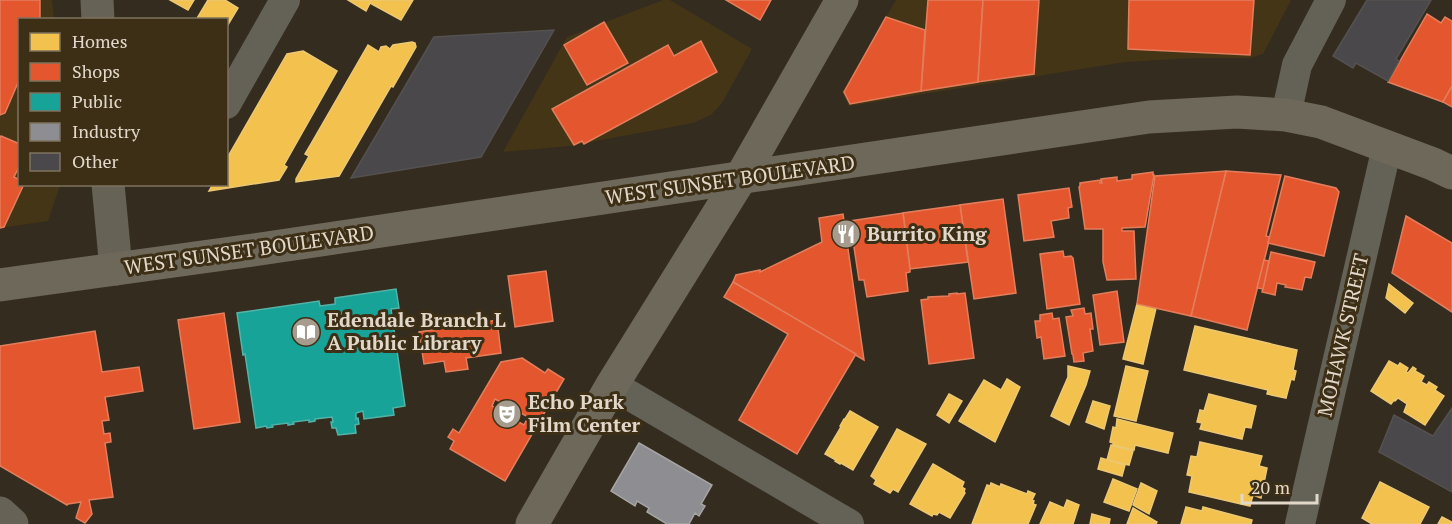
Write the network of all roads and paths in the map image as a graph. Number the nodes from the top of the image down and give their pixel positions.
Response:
1 (97, 0) edge
2 (285, 0) edge
3 (842, 0) edge
4 (1331, 0) edge
5 (98, 18) edge
6 (228, 100) edge
7 (1286, 115) junction
8 (1387, 147) junction
9 (1452, 173) edge
10 (740, 179) junction
11 (108, 186) edge
12 (116, 269) junction
13 (0, 285) edge
14 (612, 385) junction
15 (0, 513) edge
16 (12, 524) edge
17 (532, 524) edge
18 (849, 524) edge
19 (1300, 524) edge

1 - 5 street
2 - 6 street
3 - 10 main road
4 - 7 street
7 - 8 main road, WEST SUNSET BOULEVARD
7 - 10 main road, WEST SUNSET BOULEVARD
8 - 9 main road, WEST SUNSET BOULEVARD
8 - 19 street, MOHAWK STREET
10 - 12 main road, WEST SUNSET BOULEVARD
10 - 14 main road
11 - 12 street
12 - 13 main road, WEST SUNSET BOULEVARD
14 - 17 main road
14 - 18 street
15 - 16 street

